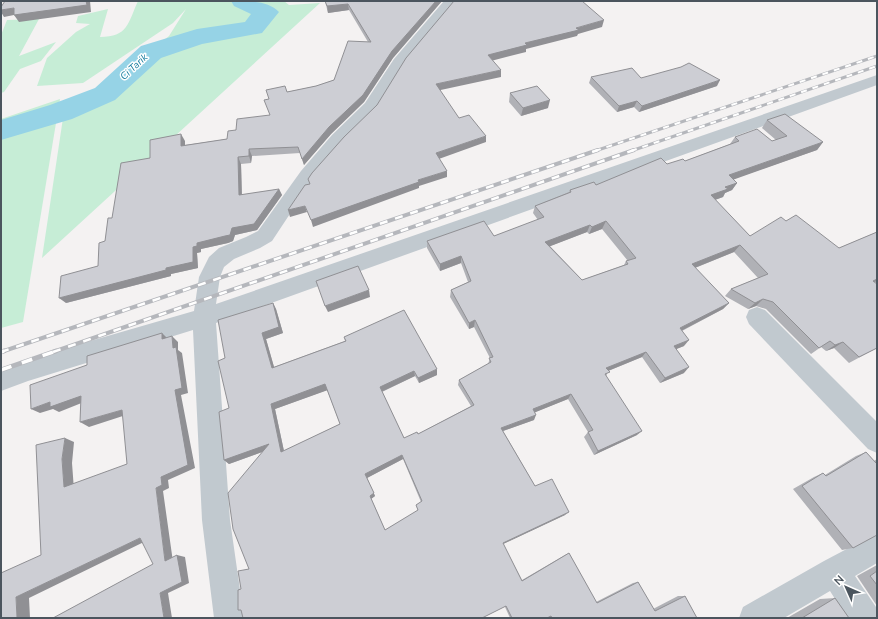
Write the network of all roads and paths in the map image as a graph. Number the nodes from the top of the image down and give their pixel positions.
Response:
1 (451, 1) edge
2 (877, 80) edge
3 (205, 317) junction
4 (757, 317) dead end
5 (1, 380) edge
6 (877, 440) edge
7 (877, 547) edge
8 (834, 571) junction
9 (229, 618) edge
10 (754, 618) edge
11 (865, 618) edge

1 - 3 street
2 - 3 street
3 - 5 street
3 - 9 street
4 - 6 street
7 - 8 street
8 - 10 street
8 - 11 street

